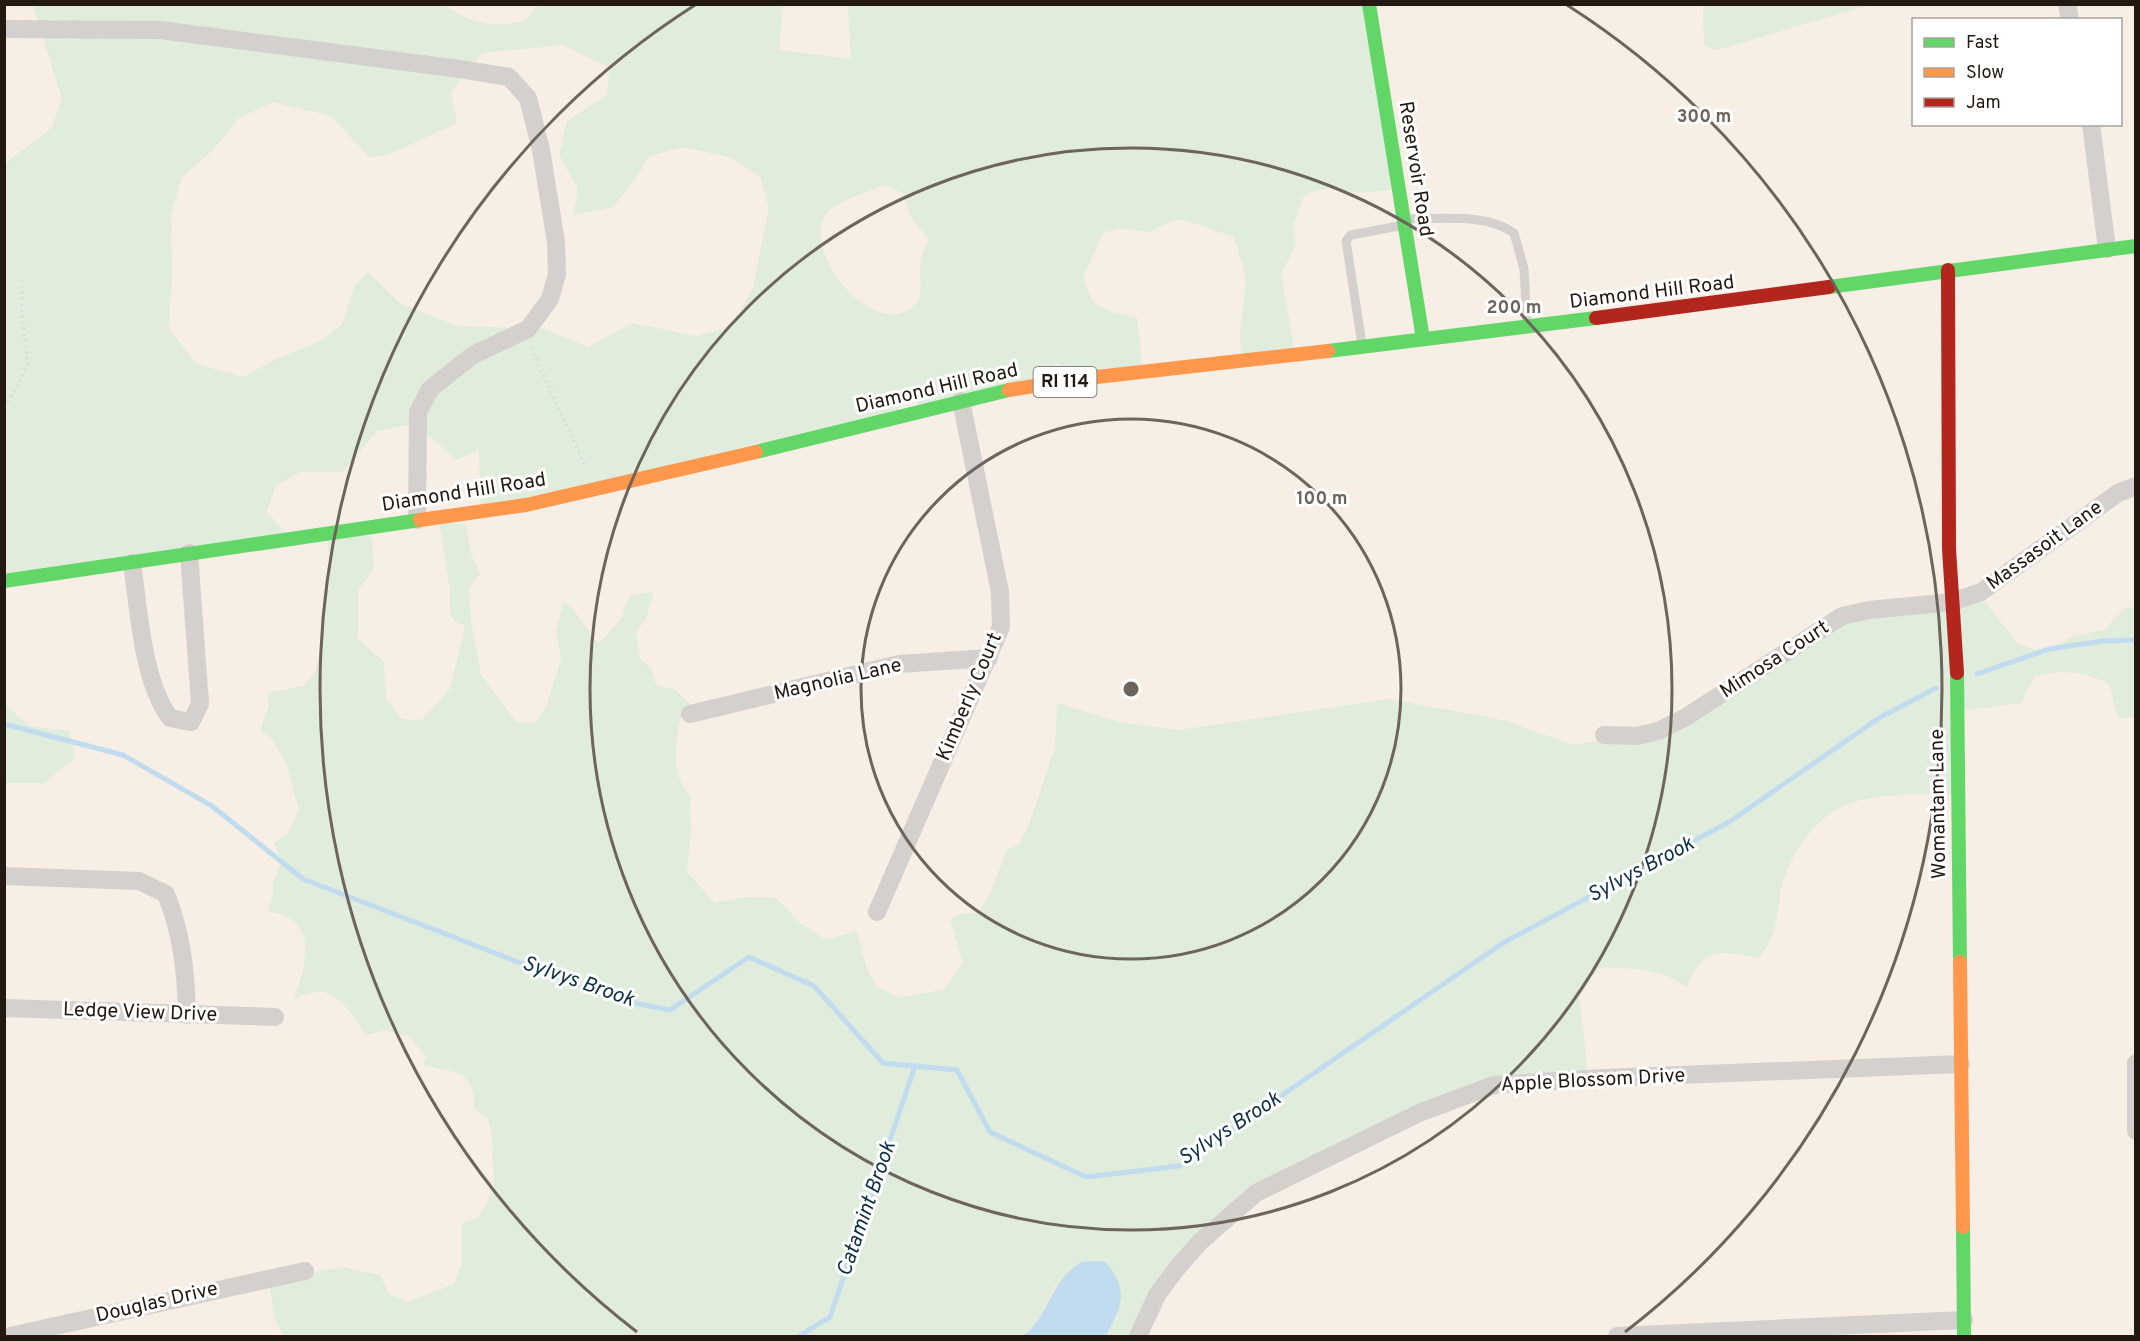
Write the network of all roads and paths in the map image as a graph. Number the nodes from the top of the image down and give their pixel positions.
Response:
1 (1369, 4) edge
2 (4, 29) edge
3 (2091, 126) edge
4 (1404, 222) junction
5 (2136, 246) edge
6 (2107, 249) junction
7 (1948, 270) junction
8 (22, 281) dead end
9 (1527, 328) junction
10 (528, 329) junction
11 (1423, 339) junction
12 (1362, 346) junction
13 (961, 400) junction
14 (4, 407) edge
15 (2136, 486) edge
16 (596, 489) junction
17 (417, 520) junction
18 (189, 553) junction
19 (132, 563) junction
20 (4, 581) edge
21 (1952, 602) junction
22 (989, 658) junction
23 (690, 714) dead end
24 (1604, 735) dead end
25 (4, 876) edge
26 (877, 912) dead end
27 (4, 1008) edge
28 (187, 1015) junction
29 (275, 1017) dead end
30 (2136, 1063) edge
31 (1961, 1064) junction
32 (2136, 1131) edge
33 (305, 1271) dead end
34 (1964, 1328) edge
35 (10, 1336) edge
36 (1138, 1336) edge
37 (1617, 1336) edge

1 - 4 main road, Reservoir Road
2 - 10 street
3 - 6 street
4 - 9 lane
4 - 11 main road, Reservoir Road
4 - 12 lane
5 - 6 main road, Diamond Hill Road / RI 114
6 - 7 main road, Diamond Hill Road / RI 114
7 - 9 main road, Diamond Hill Road / RI 114
7 - 21 main road, Womantam Lane
8 - 14 path
9 - 11 main road, Diamond Hill Road / RI 114
10 - 16 path
10 - 17 street
11 - 12 main road, Diamond Hill Road / RI 114
12 - 13 main road, Diamond Hill Road / RI 114
13 - 16 main road, Diamond Hill Road / RI 114
13 - 22 street, Kimberly Court
15 - 21 street, Massasoit Lane
16 - 17 main road, Diamond Hill Road / RI 114
17 - 18 main road, Diamond Hill Road / RI 114
18 - 19 main road, Diamond Hill Road / RI 114
18 - 19 street
19 - 20 main road, Diamond Hill Road / RI 114
21 - 24 street, Mimosa Court
21 - 31 main road, Womantam Lane
22 - 23 street, Magnolia Lane
22 - 26 street, Kimberly Court
25 - 28 street
27 - 28 street, Ledge View Drive
28 - 29 street, Ledge View Drive
30 - 32 street
31 - 34 main road, Womantam Lane
31 - 36 street, Apple Blossom Drive
33 - 35 street, Douglas Drive
34 - 37 street

